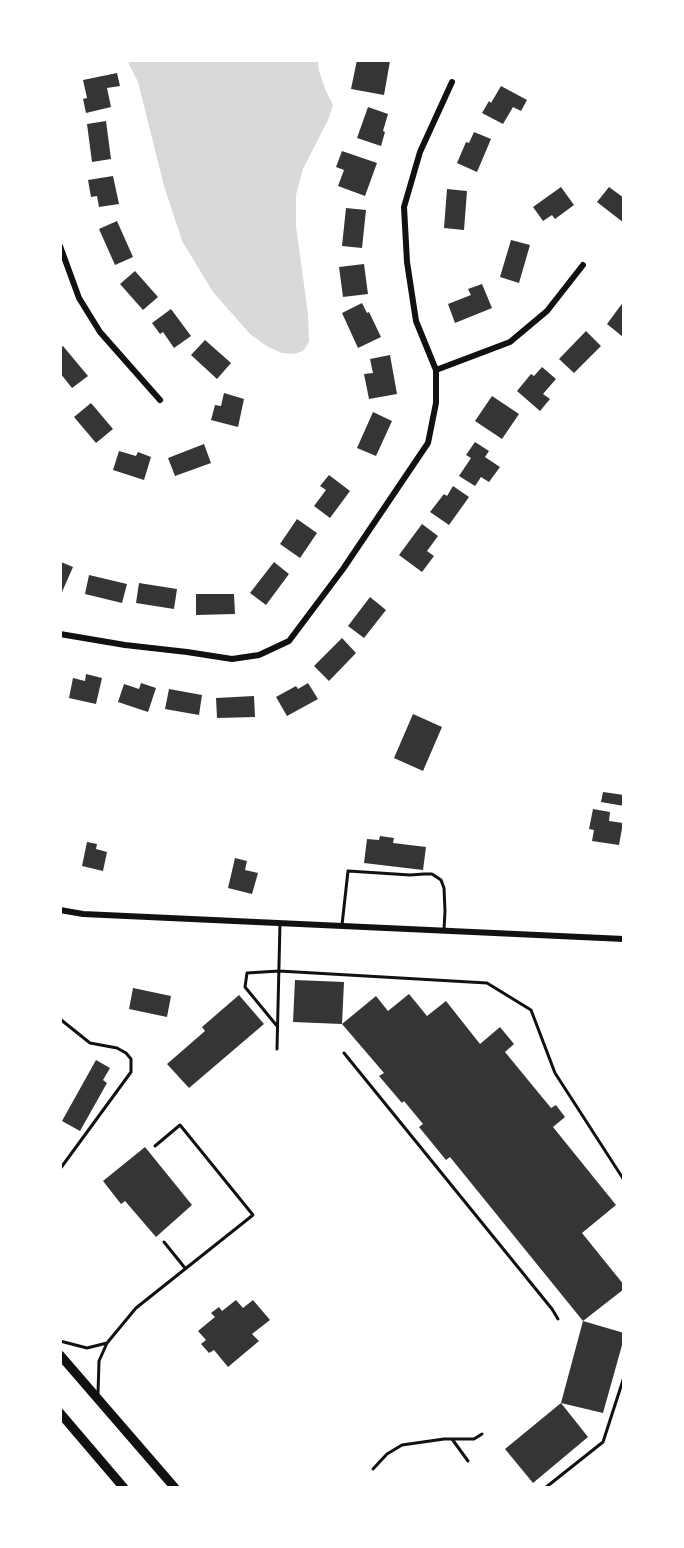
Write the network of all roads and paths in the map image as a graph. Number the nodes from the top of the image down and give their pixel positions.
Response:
1 (452, 82) dead end
2 (60, 249) edge
3 (583, 265) dead end
4 (436, 370) junction
5 (160, 400) dead end
6 (60, 634) edge
7 (60, 910) edge
8 (280, 922) junction
9 (342, 925) junction
10 (444, 930) junction
11 (624, 939) edge
12 (279, 971) junction
13 (60, 1019) edge
14 (277, 1026) junction
15 (277, 1049) dead end
16 (344, 1053) dead end
17 (154, 1146) dead end
18 (60, 1169) edge
19 (624, 1180) edge
20 (164, 1242) dead end
21 (185, 1269) junction
22 (558, 1319) dead end
23 (60, 1341) edge
24 (107, 1343) junction
25 (60, 1354) edge
26 (624, 1377) edge
27 (98, 1398) junction
28 (60, 1413) edge
29 (482, 1434) dead end
30 (452, 1439) junction
31 (468, 1461) dead end
32 (373, 1469) dead end
33 (124, 1488) edge
34 (175, 1488) edge
35 (545, 1488) edge

1 - 4 street
2 - 5 street
3 - 4 street
4 - 6 street
7 - 8 street
8 - 9 street
8 - 12 lane
9 - 10 street
9 - 10 lane
10 - 11 street
12 - 14 lane
12 - 14 lane
12 - 19 lane
13 - 18 lane
14 - 15 lane
16 - 22 lane
17 - 21 lane
20 - 21 lane
21 - 24 lane
23 - 24 lane
24 - 27 lane
25 - 27 main road
26 - 35 lane
27 - 34 main road
28 - 33 main road
29 - 30 lane
30 - 31 lane
30 - 32 lane

